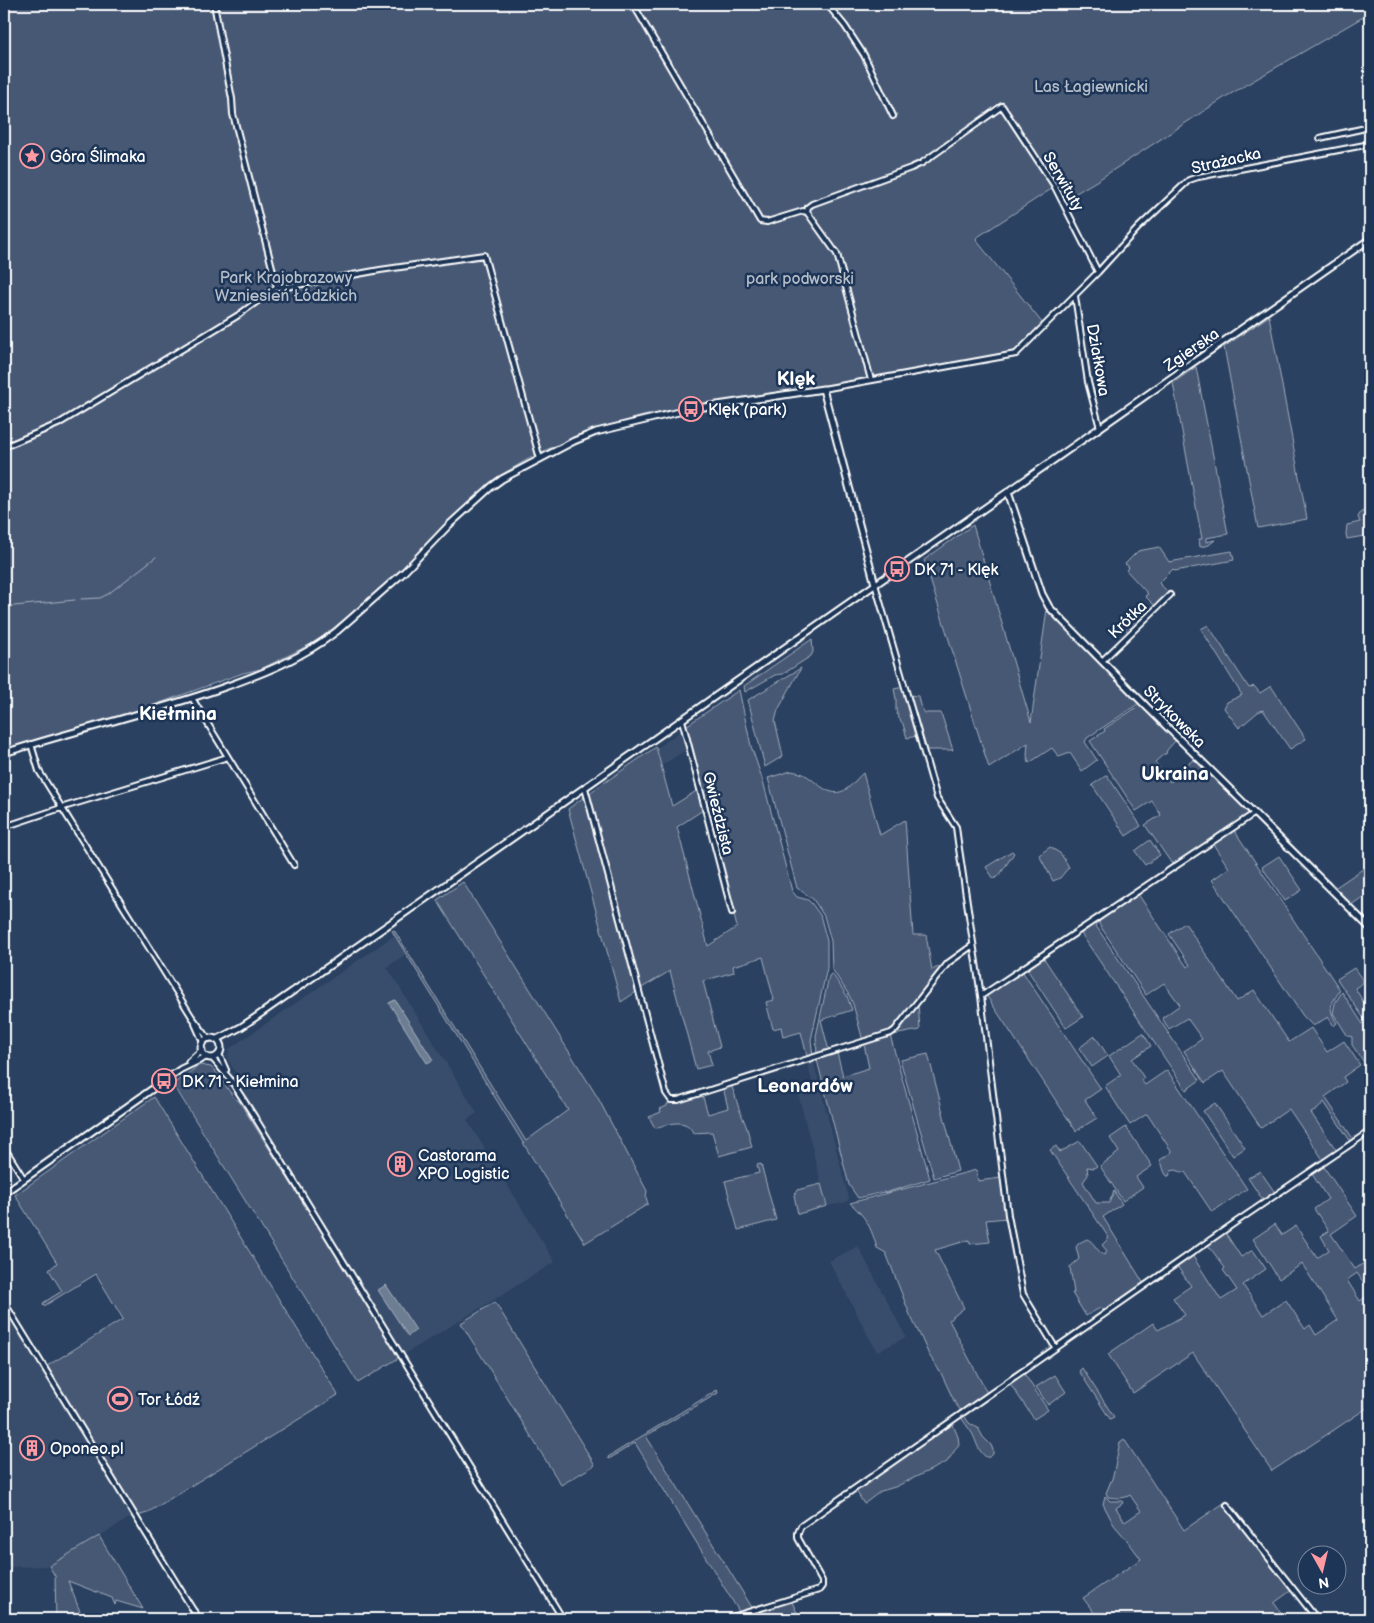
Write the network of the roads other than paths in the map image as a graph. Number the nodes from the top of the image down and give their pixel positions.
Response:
1 (214, 4) edge
2 (633, 4) edge
3 (828, 4) edge
4 (893, 116) dead end
5 (1370, 127) edge
6 (1320, 138) dead end
7 (1370, 144) edge
8 (807, 212) junction
9 (1370, 239) edge
10 (1098, 272) junction
11 (277, 287) junction
12 (1074, 296) junction
13 (871, 380) junction
14 (823, 389) junction
15 (1100, 428) junction
16 (4, 447) edge
17 (540, 459) junction
18 (1008, 492) junction
19 (875, 584) junction
20 (1170, 595) dead end
21 (1102, 661) junction
22 (192, 698) junction
23 (682, 720) junction
24 (31, 744) junction
25 (4, 752) edge
26 (228, 757) junction
27 (585, 788) junction
28 (62, 808) junction
29 (1255, 813) junction
30 (4, 827) edge
31 (294, 865) dead end
32 (732, 912) dead end
33 (1370, 928) edge
34 (973, 945) junction
35 (981, 996) junction
36 (192, 1017) junction
37 (241, 1028) junction
38 (209, 1039) junction
39 (216, 1040) junction
40 (203, 1042) junction
41 (221, 1047) junction
42 (202, 1050) junction
43 (219, 1054) junction
44 (209, 1057) junction
45 (181, 1069) junction
46 (230, 1079) junction
47 (1370, 1131) edge
48 (4, 1147) edge
49 (24, 1179) junction
50 (4, 1193) edge
51 (4, 1302) edge
52 (1055, 1347) junction
53 (1227, 1505) dead end
54 (200, 1619) edge
55 (563, 1619) edge
56 (726, 1619) edge
57 (1317, 1619) edge

1 - 11 street
2 - 8 street
3 - 4 street
5 - 6 street
7 - 10 street, Strażacka
8 - 10 street, Serwituty
8 - 13 street
9 - 15 main road, Zgierska
10 - 12 street, Strażacka
11 - 16 street
11 - 17 street
12 - 13 street, Strażacka
12 - 15 street, Działkowa
13 - 14 street, Strażacka
14 - 17 main road
14 - 19 main road
15 - 18 main road, Zgierska
17 - 22 main road
18 - 19 main road, Zgierska
18 - 21 main road, Strykowska
19 - 23 main road, Zgierska
19 - 34 street
20 - 21 street, Krótka
21 - 29 main road, Strykowska
22 - 24 main road
22 - 26 street
23 - 27 main road, Zgierska
23 - 32 street, Gwieździsta
24 - 25 main road
24 - 28 street
26 - 28 street
26 - 31 street
27 - 34 street
27 - 37 main road, Zgierska
28 - 30 street
28 - 36 street
29 - 33 main road, Strykowska
29 - 35 street
34 - 35 street
35 - 52 street
36 - 38 street
36 - 40 street
37 - 39 main road
37 - 41 main road
38 - 39 main road
38 - 40 main road
39 - 41 main road
40 - 42 main road
41 - 43 main road
42 - 44 main road
42 - 45 main road
43 - 44 main road
43 - 46 street
44 - 45 main road
44 - 46 street
45 - 49 main road
46 - 55 street
47 - 52 street
48 - 49 street
49 - 50 main road
51 - 54 street
52 - 56 street
53 - 57 street

